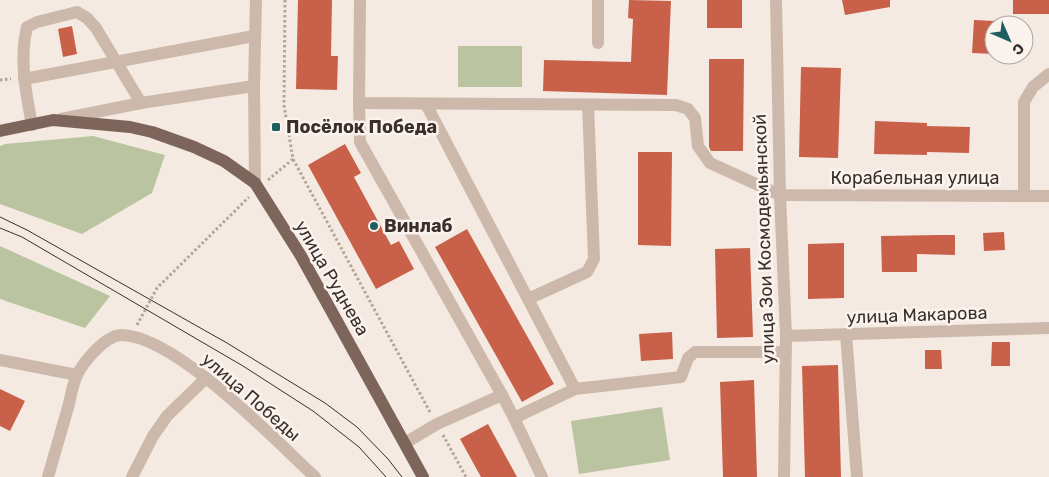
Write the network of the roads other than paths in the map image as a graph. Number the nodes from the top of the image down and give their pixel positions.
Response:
1 (256, 0) edge
2 (360, 0) edge
3 (598, 0) edge
4 (776, 0) edge
5 (254, 36) junction
6 (598, 44) dead end
7 (116, 61) junction
8 (1049, 74) edge
9 (24, 79) junction
10 (254, 86) junction
11 (141, 104) junction
12 (359, 104) junction
13 (426, 104) junction
14 (588, 105) junction
15 (53, 120) junction
16 (32, 125) junction
17 (0, 131) edge
18 (257, 185) junction
19 (780, 195) junction
20 (1024, 196) junction
21 (1049, 196) edge
22 (528, 299) junction
23 (1049, 328) edge
24 (846, 334) junction
25 (786, 336) junction
26 (786, 352) junction
27 (0, 360) edge
28 (77, 375) junction
29 (206, 378) junction
30 (575, 389) junction
31 (502, 395) junction
32 (514, 418) junction
33 (404, 443) junction
34 (48, 477) edge
35 (132, 477) edge
36 (315, 477) edge
37 (423, 477) edge
38 (542, 477) edge
39 (784, 477) edge
40 (858, 477) edge

1 - 5 street
2 - 12 street
3 - 6 street
4 - 19 street, улица Зои Космодемьянской
5 - 7 street
5 - 10 street
7 - 9 street
7 - 9 street
7 - 11 street
8 - 20 street
9 - 16 street
10 - 11 street
10 - 18 street
11 - 15 street
12 - 13 street
12 - 31 street
13 - 14 street
13 - 22 street
14 - 19 street
14 - 22 street
15 - 16 main road
15 - 18 main road
16 - 17 main road
18 - 33 main road, улица Руднева
19 - 20 street, Корабельная улица
19 - 25 street, улица Зои Космодемьянской
20 - 21 street, Корабельная улица
22 - 30 street
23 - 24 street, улица Макарова
24 - 25 street, улица Макарова
24 - 40 street
25 - 26 street, улица Зои Космодемьянской
26 - 30 street
26 - 39 street, улица Зои Космодемьянской
27 - 28 street
28 - 29 street, улица Победы
28 - 34 street, улица Победы
29 - 35 street
29 - 36 street, улица Победы
30 - 32 street
31 - 32 street
31 - 33 street
32 - 38 street
33 - 37 main road, улица Руднева

